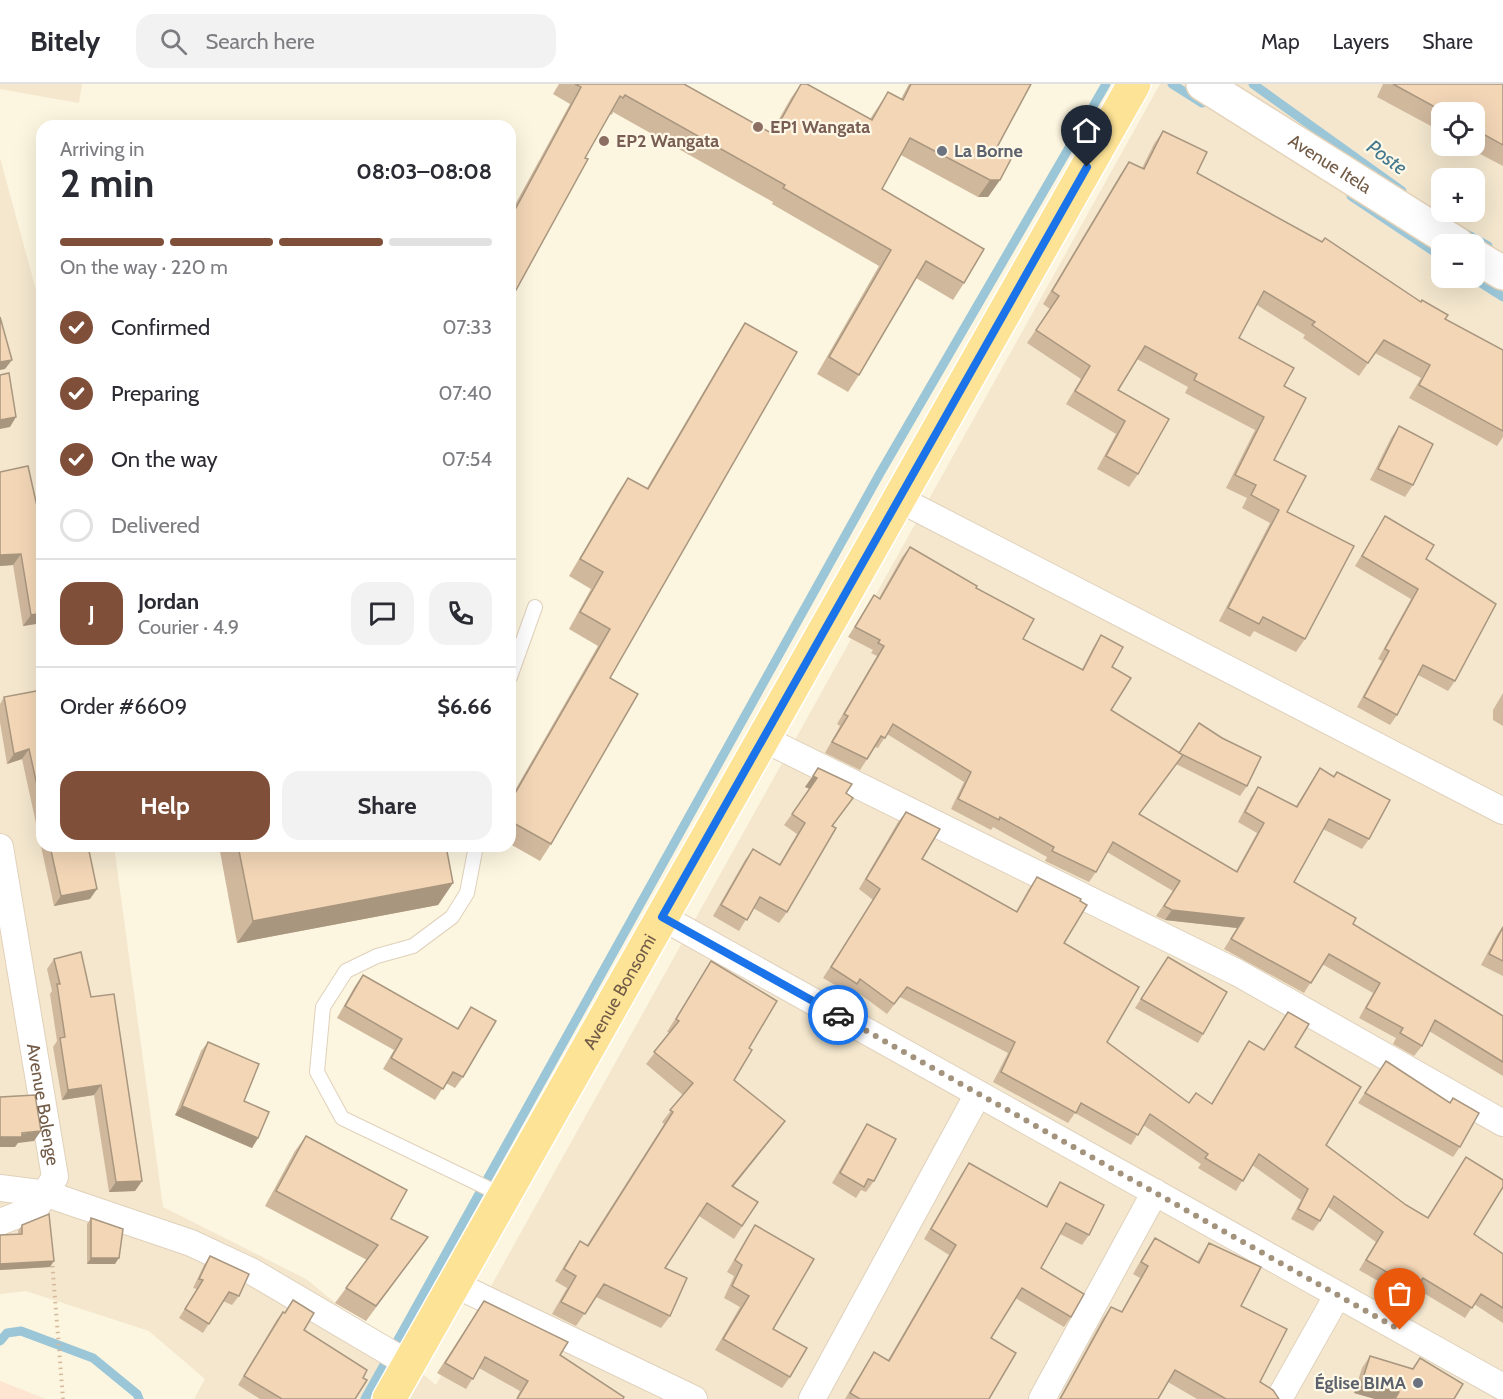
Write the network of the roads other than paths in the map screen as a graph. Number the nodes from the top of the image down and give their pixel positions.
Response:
1 (1134, 84) edge
2 (1203, 84) edge
3 (1441, 234) edge
4 (1485, 262) edge
5 (1503, 273) edge
6 (899, 499) junction
7 (536, 607) dead end
8 (516, 661) edge
9 (762, 738) junction
10 (1503, 811) edge
11 (0, 847) edge
12 (475, 852) edge
13 (662, 917) junction
14 (8, 941) edge
15 (978, 1094) junction
16 (1503, 1123) edge
17 (0, 1188) edge
18 (1155, 1192) junction
19 (46, 1194) junction
20 (504, 1196) junction
21 (0, 1222) edge
22 (454, 1284) junction
23 (1337, 1296) junction
24 (409, 1364) junction
25 (1503, 1387) edge
26 (389, 1399) edge
27 (694, 1399) edge
28 (812, 1399) edge
29 (1042, 1399) edge
30 (1279, 1399) edge

1 - 6 main road, Avenue Bonsomi
2 - 3 street, Avenue Itela
4 - 5 street
6 - 9 main road, Avenue Bonsomi
6 - 10 street
7 - 8 lane
9 - 13 main road, Avenue Bonsomi
9 - 16 street
11 - 14 street, Avenue Bolenge
12 - 20 lane
13 - 15 street
13 - 20 main road, Avenue Bonsomi
14 - 19 street, Avenue Bolenge
15 - 18 street
15 - 28 street
17 - 19 street
18 - 23 street
18 - 29 street
19 - 21 street
19 - 24 street
20 - 22 main road, Avenue Bonsomi
22 - 24 main road, Avenue Bonsomi
22 - 27 street
23 - 25 street
23 - 30 street
24 - 26 main road, Avenue Bonsomi

